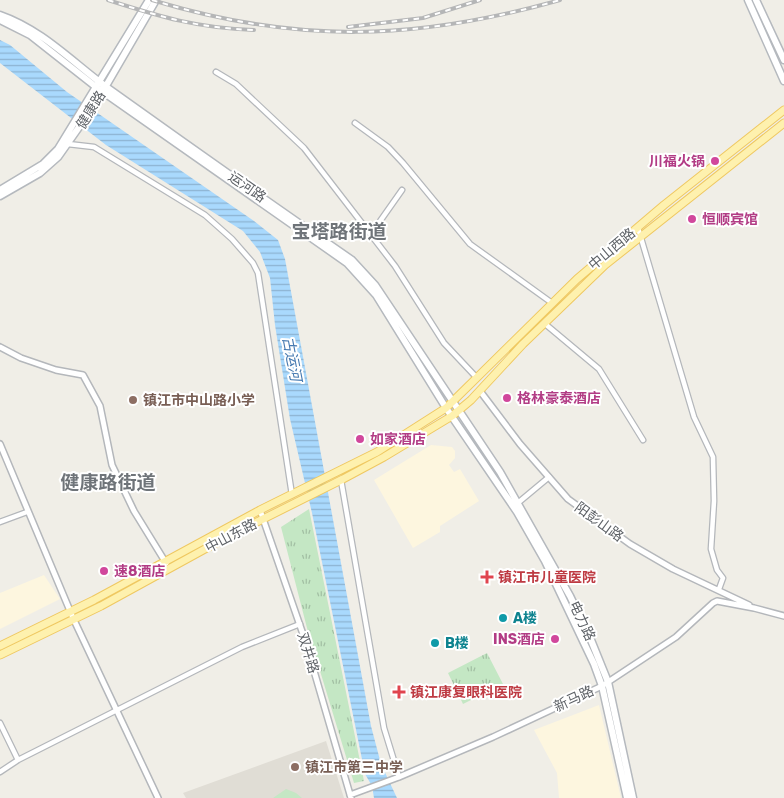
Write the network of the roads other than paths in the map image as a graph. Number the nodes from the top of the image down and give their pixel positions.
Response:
1 (149, 0) edge
2 (156, 0) edge
3 (748, 0) edge
4 (756, 0) edge
5 (0, 15) edge
6 (0, 20) edge
7 (784, 60) edge
8 (216, 72) dead end
9 (784, 82) edge
10 (98, 84) junction
11 (104, 89) junction
12 (784, 110) edge
13 (355, 123) dead end
14 (784, 123) edge
15 (70, 136) junction
16 (68, 144) junction
17 (0, 190) edge
18 (402, 190) dead end
19 (0, 196) edge
20 (638, 228) junction
21 (371, 234) junction
22 (642, 236) junction
23 (552, 303) junction
24 (544, 323) junction
25 (0, 347) edge
26 (478, 378) junction
27 (480, 391) junction
28 (453, 402) junction
29 (446, 408) junction
30 (458, 410) junction
31 (452, 416) junction
32 (643, 440) dead end
33 (0, 444) edge
34 (549, 477) junction
35 (341, 480) junction
36 (292, 495) junction
37 (519, 502) junction
38 (260, 510) junction
39 (27, 512) junction
40 (264, 518) junction
41 (0, 522) edge
42 (166, 562) junction
43 (719, 589) junction
44 (754, 608) junction
45 (70, 611) junction
46 (784, 616) edge
47 (73, 618) junction
48 (300, 624) junction
49 (0, 646) edge
50 (0, 655) edge
51 (605, 684) junction
52 (117, 711) junction
53 (0, 723) edge
54 (18, 760) junction
55 (0, 772) edge
56 (399, 777) junction
57 (350, 796) edge
58 (158, 798) edge
59 (627, 798) edge
60 (633, 798) edge

1 - 10 main road, 健康路
2 - 11 main road, 健康路
3 - 9 main road
4 - 7 main road
5 - 10 main road, 运河路
6 - 10 main road, 运河路
8 - 21 street
10 - 11 main road, 运河路
10 - 15 main road, 健康路
11 - 15 main road, 健康路
11 - 28 main road, 运河路
11 - 29 main road, 运河路
12 - 20 main road, 中山西路
13 - 23 street
14 - 22 main road, 中山西路
15 - 16 main road, 健康路
15 - 17 main road, 健康路
16 - 19 main road, 健康路
16 - 36 street
18 - 21 street
20 - 22 street
20 - 23 main road, 中山西路
21 - 26 street
22 - 24 main road, 中山西路
22 - 43 street
23 - 26 main road, 中山西路
24 - 27 main road, 中山西路
24 - 32 street
25 - 42 street
26 - 28 main road, 中山西路
27 - 30 main road, 中山西路
27 - 34 street, 阳彭山路
28 - 29 main road, 中山东路
28 - 30 main road, 运河路
29 - 31 main road, 运河路
29 - 36 main road, 中山东路
30 - 31 main road, 中山东路
30 - 37 main road, 电力路
31 - 35 main road, 中山东路
31 - 51 main road, 电力路
33 - 39 street
34 - 37 street
34 - 43 street, 阳彭山路
35 - 40 main road, 中山东路
35 - 56 street
36 - 38 main road, 中山东路
37 - 51 main road, 电力路
38 - 40 street, 双井路
38 - 42 main road, 中山东路
39 - 41 street
39 - 45 street
40 - 47 main road, 中山东路
40 - 48 street, 双井路
42 - 45 main road, 中山东路
43 - 44 street, 阳彭山路
44 - 46 street, 新马路
44 - 51 street, 新马路
45 - 47 street
45 - 49 main road, 中山东路
47 - 50 main road, 中山东路
47 - 52 street
48 - 52 street
48 - 57 street, 双井路
51 - 56 street, 新马路
51 - 59 main road, 电力路
51 - 60 main road, 电力路
52 - 54 street
52 - 58 street
53 - 54 street
54 - 55 street
56 - 57 street, 新马路

